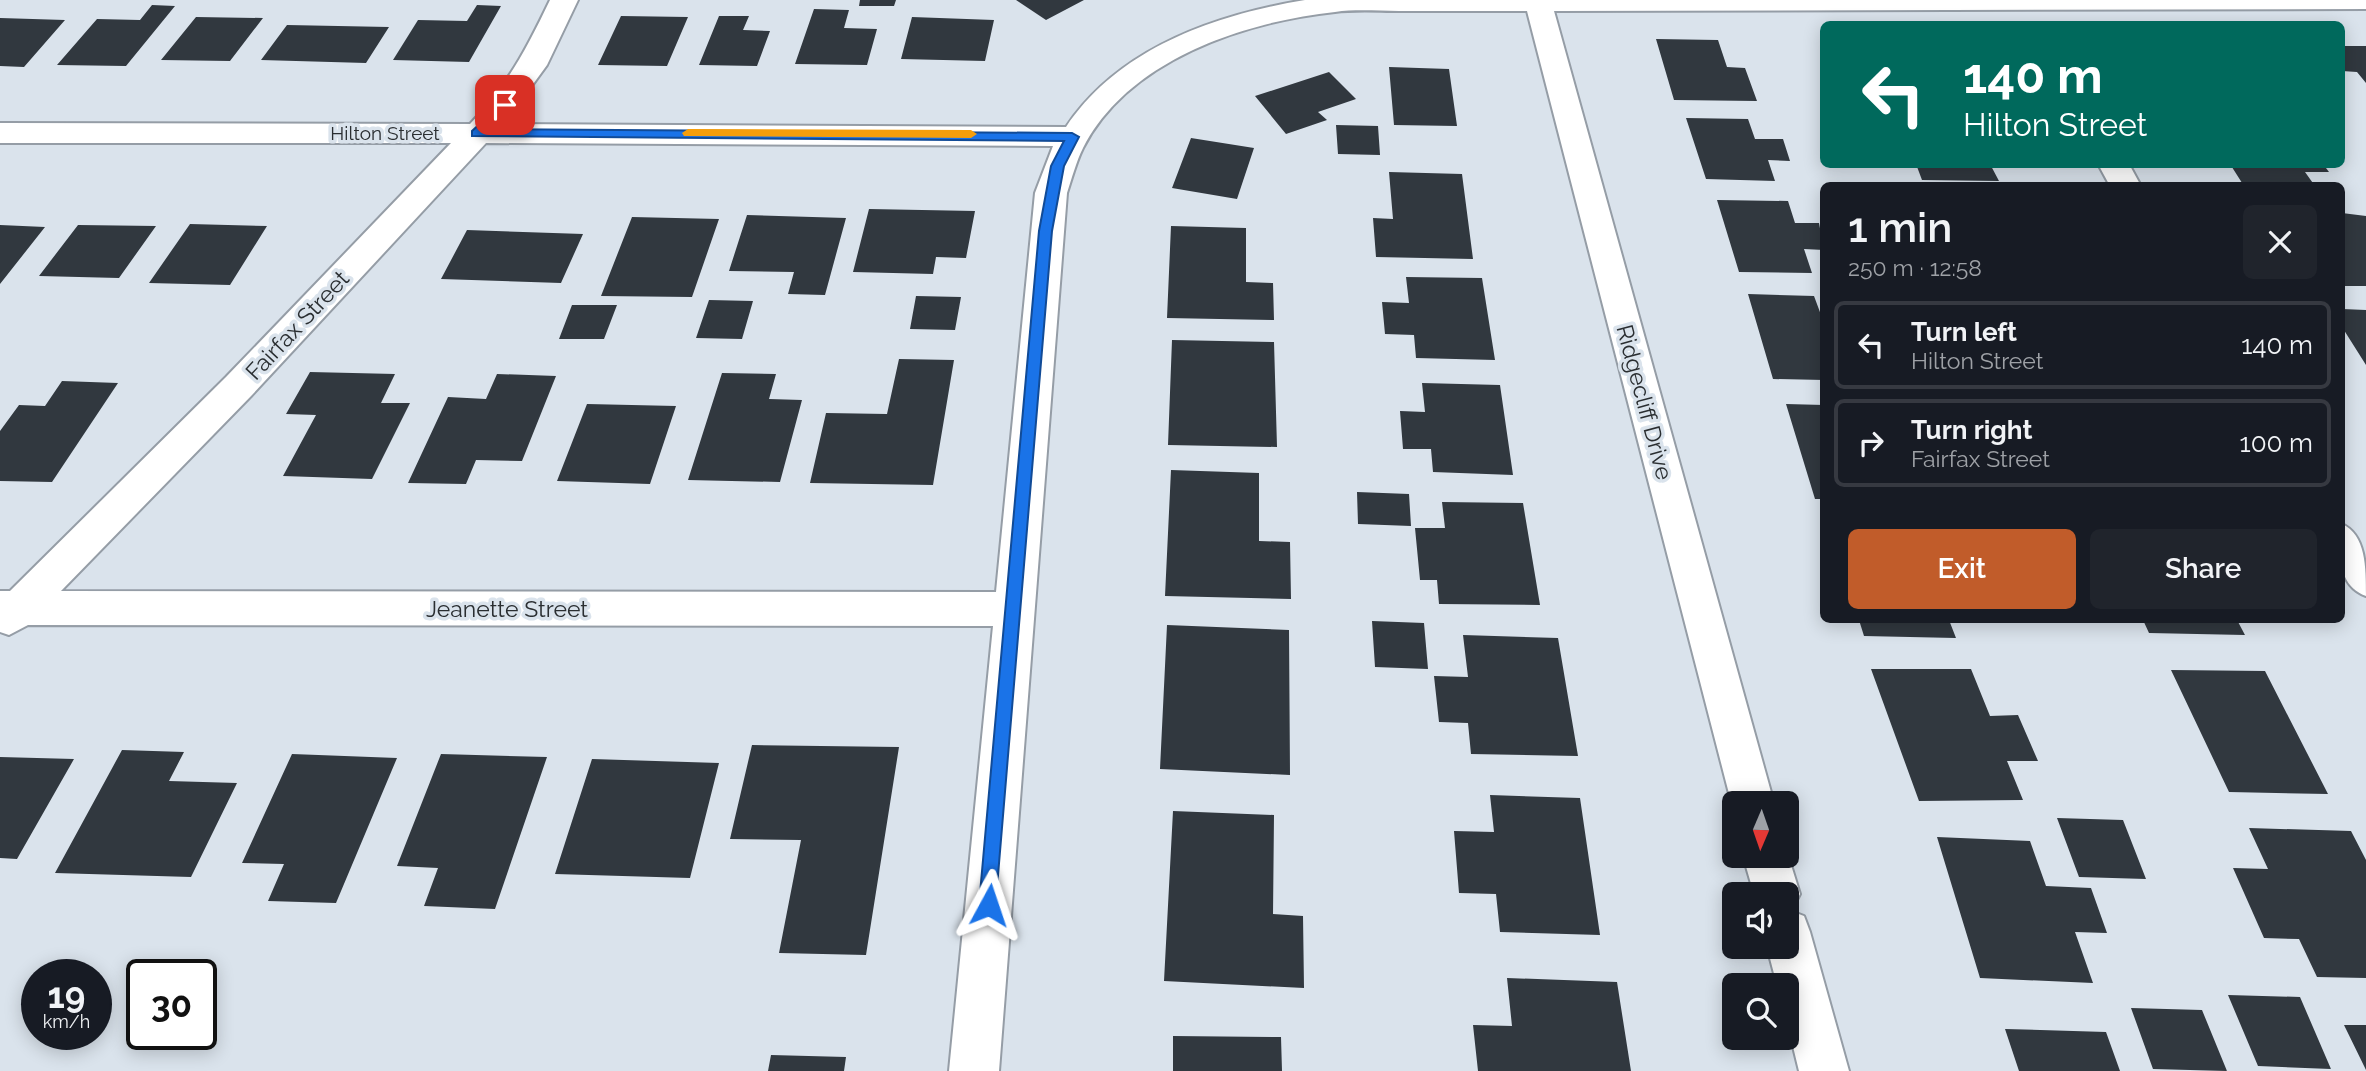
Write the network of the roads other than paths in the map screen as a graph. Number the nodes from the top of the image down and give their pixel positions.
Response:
1 (564, 0) edge
2 (2366, 1) edge
3 (1538, 2) edge
4 (2018, 13) edge
5 (0, 133) edge
6 (476, 133) junction
7 (1072, 137) junction
8 (2345, 545) edge
9 (2366, 579) edge
10 (1015, 609) junction
11 (6, 614) edge
12 (1749, 791) edge
13 (1794, 959) edge
14 (974, 1071) edge
15 (1824, 1071) edge

1 - 6 street, Fairfax Street
2 - 4 street
3 - 4 street
3 - 7 street
3 - 12 street, Ridgecliff Drive
5 - 6 street, Hilton Street
6 - 7 street, Hilton Street
6 - 11 street, Fairfax Street
7 - 10 street
8 - 9 street
10 - 11 street, Jeanette Street
10 - 14 street
13 - 15 street

